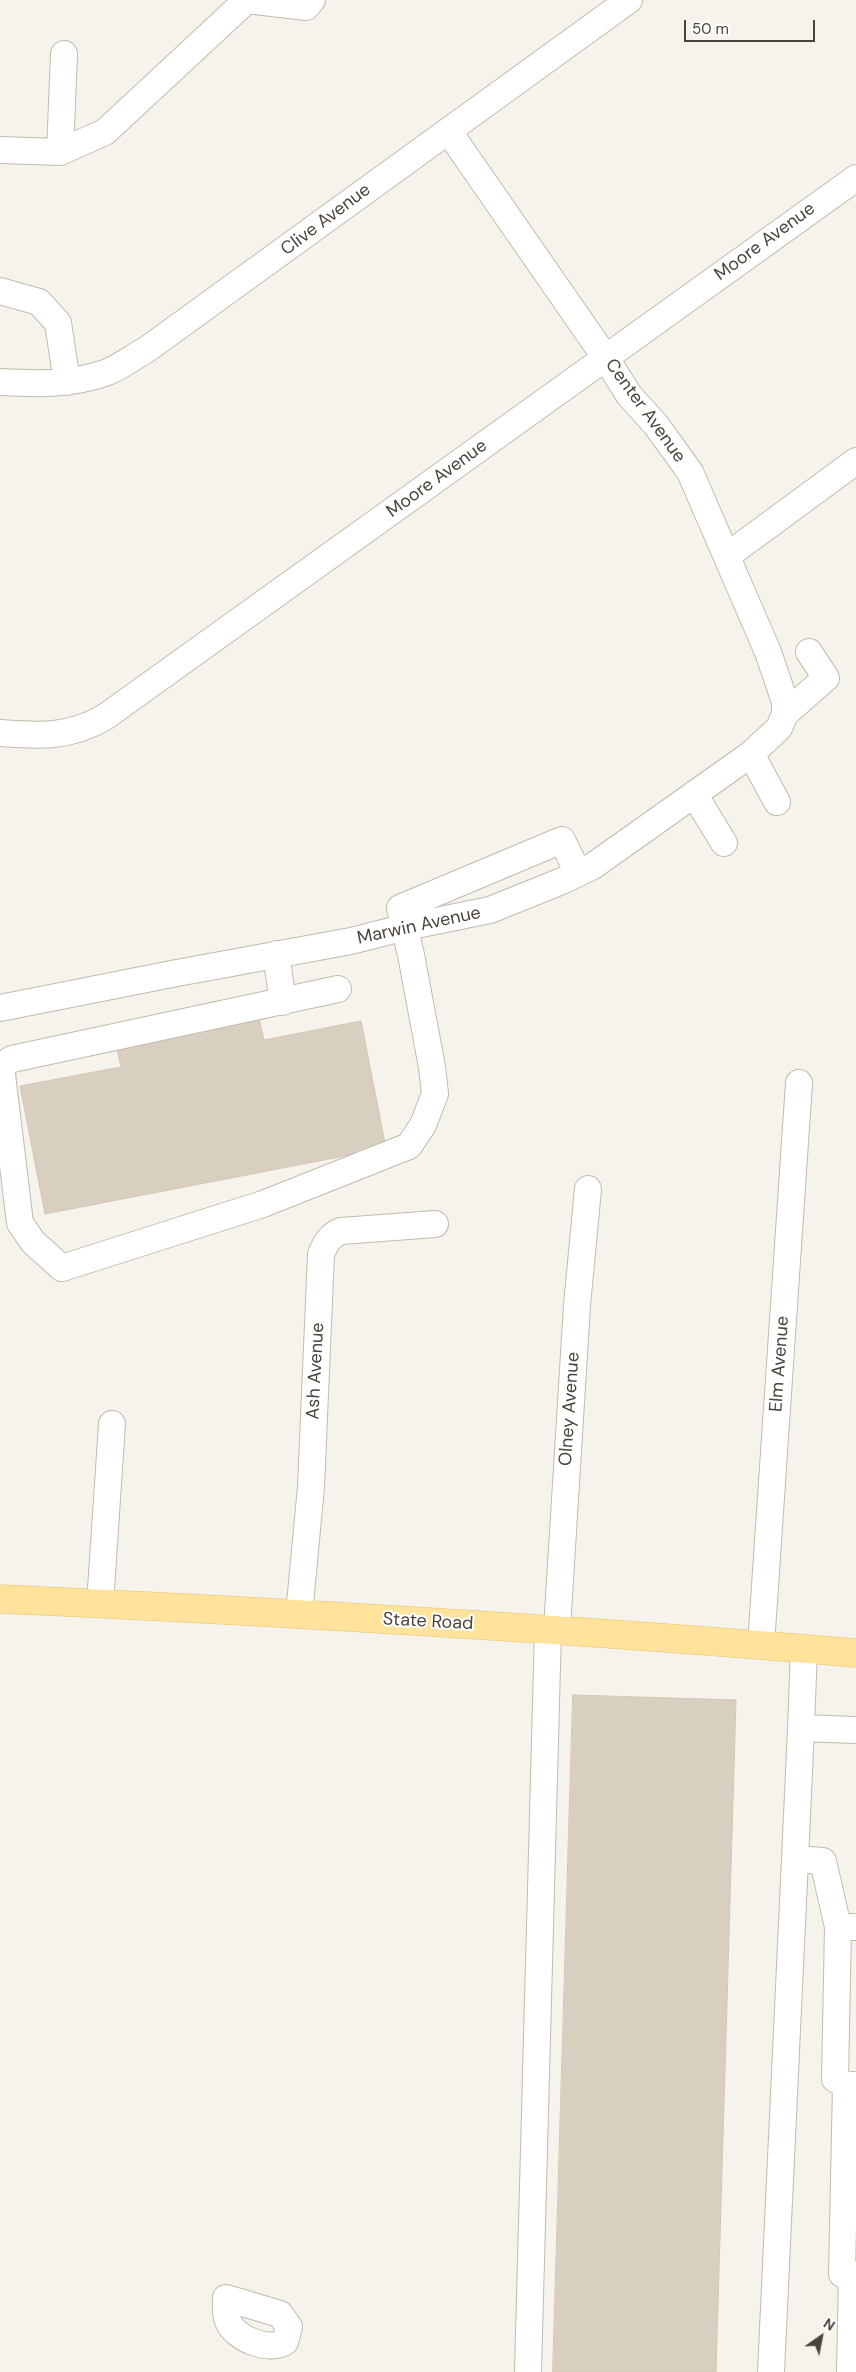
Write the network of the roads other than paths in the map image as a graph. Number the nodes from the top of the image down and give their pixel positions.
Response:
1 (247, 0) edge
2 (312, 0) edge
3 (630, 0) edge
4 (64, 54) dead end
5 (449, 132) junction
6 (0, 150) edge
7 (60, 152) junction
8 (856, 178) edge
9 (0, 291) edge
10 (605, 357) junction
11 (0, 382) edge
12 (67, 382) junction
13 (856, 461) edge
14 (727, 556) junction
15 (809, 652) dead end
16 (784, 717) junction
17 (0, 733) edge
18 (751, 754) junction
19 (694, 794) junction
20 (778, 802) dead end
21 (724, 843) dead end
22 (578, 873) junction
23 (406, 927) junction
24 (276, 954) junction
25 (338, 989) dead end
26 (283, 1002) junction
27 (0, 1008) edge
28 (799, 1083) dead end
29 (8, 1185) edge
30 (588, 1189) dead end
31 (435, 1224) dead end
32 (112, 1424) dead end
33 (0, 1600) edge
34 (100, 1604) junction
35 (299, 1614) junction
36 (552, 1629) junction
37 (761, 1645) junction
38 (804, 1649) junction
39 (856, 1653) edge
40 (801, 1728) junction
41 (856, 1730) edge
42 (795, 1859) junction
43 (847, 1927) edge
44 (846, 2015) edge
45 (851, 2085) edge
46 (854, 2274) edge
47 (528, 2372) edge
48 (771, 2372) edge
49 (850, 2372) edge

1 - 2 street
1 - 7 street
3 - 5 street, Clive Avenue
4 - 7 street
5 - 10 street, Center Avenue
5 - 12 street, Clive Avenue
6 - 7 street
8 - 10 street, Moore Avenue
9 - 12 street
10 - 14 street, Center Avenue
10 - 17 street, Moore Avenue
11 - 12 street, Clive Avenue
13 - 14 street
14 - 16 street, Center Avenue
15 - 16 street, Marwin Avenue
16 - 18 street, Marwin Avenue
18 - 19 street, Marwin Avenue
18 - 20 street
19 - 21 street
19 - 22 street, Marwin Avenue
22 - 23 street, Marwin Avenue
22 - 23 street
23 - 24 street, Marwin Avenue
23 - 29 street
24 - 26 street
24 - 27 street, Marwin Avenue
25 - 26 street
26 - 29 street
28 - 37 street, Elm Avenue
30 - 36 street, Olney Avenue
31 - 35 street, Ash Avenue
32 - 34 street
33 - 34 main road, State Road
34 - 35 main road, State Road
35 - 36 main road, State Road
36 - 37 main road, State Road
36 - 47 street, Olney Avenue
37 - 38 main road, State Road
38 - 39 main road, State Road
38 - 40 street
40 - 41 street
40 - 42 street
42 - 43 street
42 - 48 street
43 - 44 street
44 - 45 street
45 - 46 street
46 - 49 street

